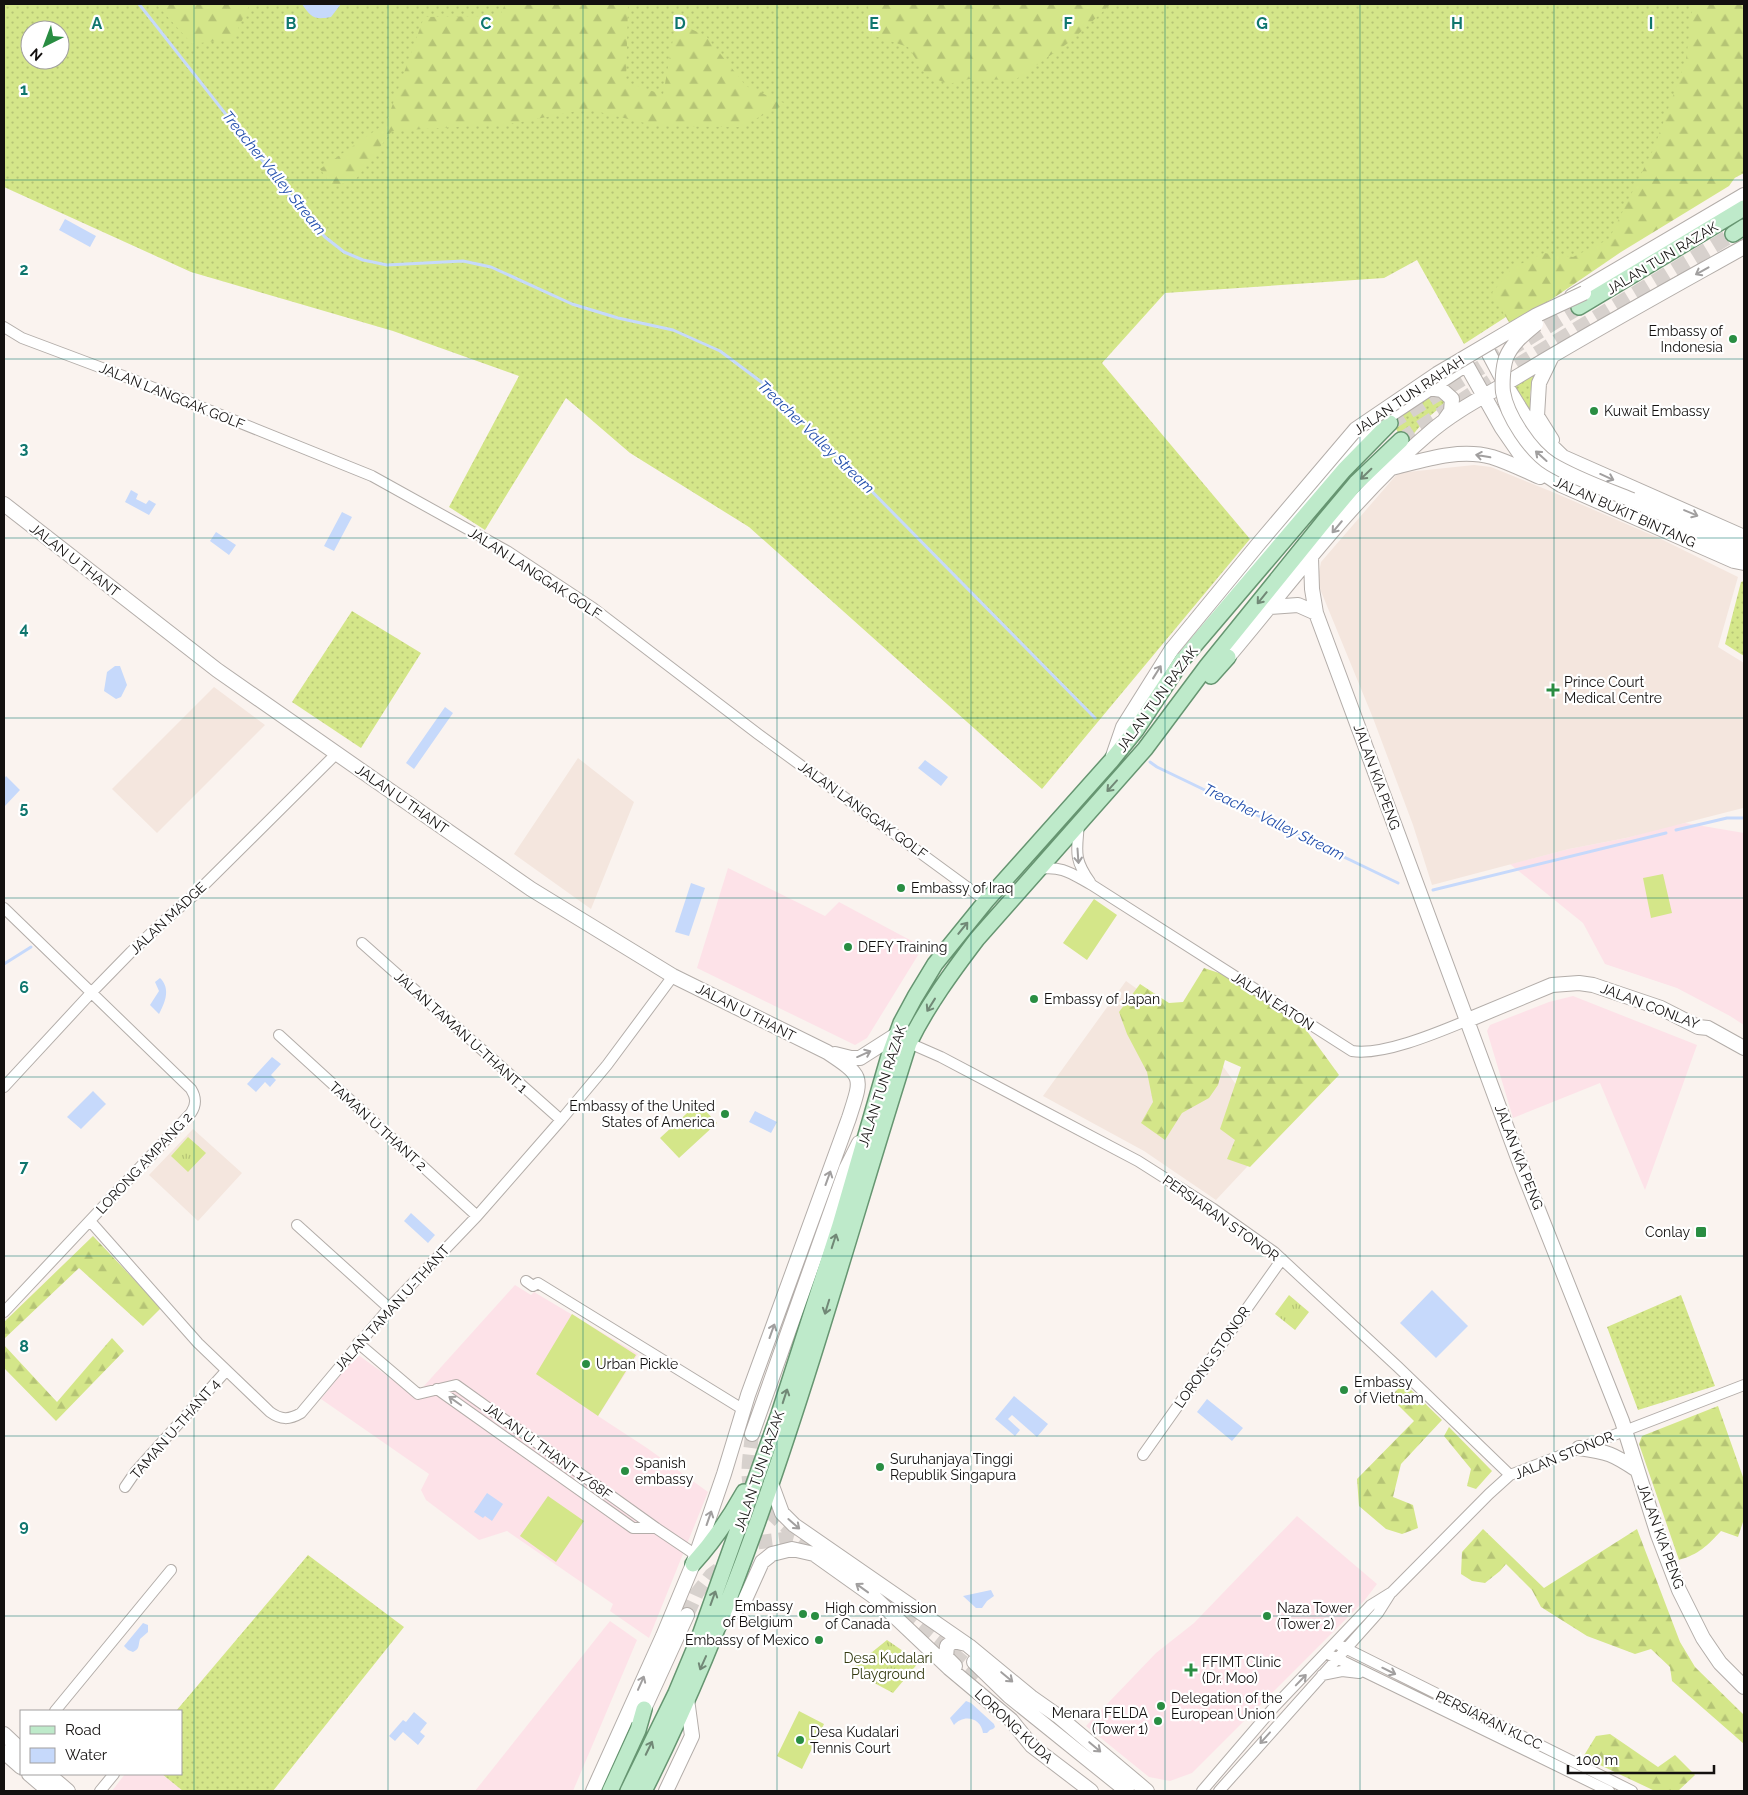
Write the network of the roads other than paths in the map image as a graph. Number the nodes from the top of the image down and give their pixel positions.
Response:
1 (1744, 195) edge
2 (1744, 200) edge
3 (1744, 208) edge
4 (1744, 247) edge
5 (1581, 300) junction
6 (4, 327) edge
7 (1487, 350) junction
8 (1553, 355) junction
9 (1466, 364) junction
10 (1505, 384) junction
11 (1428, 388) junction
12 (1484, 395) junction
13 (1444, 421) junction
14 (1390, 423) tunnel mouth
15 (1402, 440) tunnel mouth
16 (1563, 457) junction
17 (1390, 469) junction
18 (1561, 485) junction
19 (4, 504) edge
20 (1744, 537) edge
21 (1744, 551) edge
22 (1311, 558) junction
23 (1744, 563) edge
24 (1270, 607) junction
25 (1316, 613) junction
26 (1228, 657) joint
27 (1183, 659) junction
28 (1158, 734) junction
29 (337, 753) junction
30 (1111, 761) junction
31 (1079, 823) junction
32 (1038, 869) junction
33 (1092, 885) junction
34 (986, 901) junction
35 (4, 908) edge
36 (362, 943) dead end
37 (673, 976) junction
38 (91, 992) junction
39 (1468, 1020) junction
40 (279, 1035) dead end
41 (903, 1039) junction
42 (1744, 1048) edge
43 (827, 1052) junction
44 (4, 1087) edge
45 (849, 1118) joint
46 (560, 1120) junction
47 (871, 1120) junction
48 (476, 1216) junction
49 (90, 1221) junction
50 (297, 1225) dead end
51 (1282, 1259) junction
52 (526, 1281) dead end
53 (389, 1308) junction
54 (4, 1312) edge
55 (358, 1344) junction
56 (226, 1371) junction
57 (1744, 1385) edge
58 (744, 1410) junction
59 (1624, 1430) junction
60 (752, 1434) tunnel mouth
61 (1579, 1448) junction
62 (765, 1455) junction
63 (1143, 1455) dead end
64 (1637, 1470) junction
65 (1510, 1476) junction
66 (771, 1482) junction
67 (125, 1487) dead end
68 (695, 1559) junction
69 (171, 1570) dead end
70 (1392, 1592) junction
71 (687, 1615) tunnel mouth
72 (718, 1628) junction
73 (1335, 1643) junction
74 (969, 1646) junction
75 (1346, 1649) junction
76 (1326, 1653) junction
77 (1336, 1659) junction
78 (974, 1662) dead end
79 (1370, 1675) junction
80 (1321, 1676) junction
81 (964, 1681) junction
82 (1744, 1687) edge
83 (687, 1699) junction
84 (1008, 1700) dead end
85 (644, 1709) junction
86 (56, 1710) edge
87 (1466, 1715) junction
88 (4, 1734) edge
89 (20, 1749) edge
90 (4, 1752) edge
91 (20, 1766) edge
92 (1569, 1766) junction
93 (30, 1775) edge
94 (49, 1775) edge
95 (113, 1775) edge
96 (49, 1791) edge
97 (68, 1791) edge
98 (100, 1791) edge
99 (593, 1791) edge
100 (601, 1791) edge
101 (610, 1791) edge
102 (628, 1791) edge
103 (644, 1791) edge
104 (666, 1791) edge
105 (1091, 1791) edge
106 (1112, 1791) edge
107 (1127, 1791) edge
108 (1147, 1791) edge
109 (1202, 1791) edge
110 (1219, 1791) edge
111 (1609, 1791) edge
112 (1632, 1791) edge

1 - 7 main road
2 - 5 main road, JALAN TUN RAHAH
3 - 5 main road, JALAN TUN RAZAK
4 -> 8 main road
21 -> 5 main road, bridge
30 -> 5 main road, JALAN TUN RAHAH, bridge
6 - 34 street, JALAN LANGGAK GOLF
7 - 9 main road
7 - 10 main road, JALAN BUKIT BINTANG
8 - 10 main road
8 - 16 main road
9 - 11 main road
9 - 12 main road, JALAN BUKIT BINTANG
10 - 12 main road
10 - 16 main road, JALAN BUKIT BINTANG
11 - 13 main road
11 - 27 main road
12 - 13 main road
12 - 18 main road, JALAN BUKIT BINTANG
13 - 17 main road
14 - 27 main road, JALAN TUN RAZAK
15 -> 28 main road, JALAN TUN RAZAK
16 -> 20 main road, JALAN BUKIT BINTANG
18 -> 17 main road
17 -> 22 main road
18 - 23 main road, JALAN BUKIT BINTANG
19 - 29 main road, JALAN U THANT
22 - 24 main road
22 - 25 main road, JALAN KIA PENG
24 - 25 main road
24 - 26 main road
25 - 39 main road, JALAN KIA PENG
26 - 28 main road
27 - 30 main road, JALAN TUN RAZAK
28 -> 31 main road, JALAN TUN RAZAK
29 - 37 main road, JALAN U THANT
29 - 38 street, JALAN MADGE
30 - 34 main road, JALAN TUN RAZAK
31 - 32 main road, JALAN TUN RAZAK
31 -> 33 street, JALAN EATON
32 - 33 street, JALAN EATON
32 -> 41 main road, JALAN TUN RAZAK
33 - 39 street, JALAN EATON
41 -> 34 main road, JALAN TUN RAZAK
35 - 38 street, LORONG AMPANG 2
36 - 46 street, JALAN TAMAN U-THANT 1
37 - 43 main road, JALAN U THANT
37 - 46 street, JALAN TAMAN U-THANT
38 - 44 street, JALAN MADGE
38 - 49 street, LORONG AMPANG 2
39 - 42 main road, JALAN CONLAY
39 - 59 main road, JALAN KIA PENG
40 - 48 street, TAMAN U THANT 2
43 -> 41 main road, JALAN U THANT
41 - 47 main road, JALAN TUN RAZAK
41 - 51 street, PERSIARAN STONOR
41 -> 66 main road, JALAN TUN RAZAK
43 - 45 main road, JALAN U THANT
58 -> 45 main road, JALAN TUN RAZAK
46 - 48 street, JALAN TAMAN U-THANT
47 - 60 main road
62 -> 47 main road, JALAN TUN RAZAK
48 - 53 street, JALAN TAMAN U-THANT
49 - 54 street, LORONG AMPANG 2
49 - 56 street, JALAN TAMAN U-THANT
50 - 53 street
51 - 63 street, LORONG STONOR
51 - 65 street, PERSIARAN STONOR
52 - 58 street
53 - 55 street, JALAN TAMAN U-THANT
55 - 56 street, JALAN TAMAN U-THANT
55 - 68 street, JALAN U. THANT 1/68F
56 - 67 street, TAMAN U-THANT 4
57 - 59 street, JALAN STONOR
68 -> 58 main road, JALAN TUN RAZAK
59 - 61 street, JALAN STONOR
59 - 64 main road, JALAN KIA PENG
61 - 64 main road
61 - 65 street, JALAN STONOR
62 - 68 main road
102 -> 62 main road, JALAN TUN RAZAK
64 - 82 main road, JALAN KIA PENG
65 - 70 street, JALAN STONOR
66 - 72 main road, JALAN TUN RAZAK
66 -> 74 main road
99 -> 68 main road, JALAN TUN RAZAK
69 - 86 street
70 - 73 street, JALAN STONOR
70 - 75 street, JALAN STONOR
71 - 85 main road
81 -> 72 main road, LORONG KUDA
72 -> 83 main road, JALAN TUN RAZAK
73 - 75 street, PERSIARAN KLCC
73 - 76 street
74 - 81 main road
74 -> 108 main road
75 - 77 street
75 -> 87 street, PERSIARAN KLCC
76 - 77 street, PERSIARAN KLCC
109 -> 76 street
77 - 79 street, PERSIARAN KLCC
77 - 80 street
78 - 107 main road
79 - 80 street, PERSIARAN KLCC
79 - 87 street, PERSIARAN KLCC
80 -> 110 street
81 - 105 main road, LORONG KUDA
83 - 103 main road, JALAN TUN RAZAK
83 - 104 main road
84 - 106 main road, LORONG KUDA
85 - 100 main road
85 - 101 main road
87 - 92 street, PERSIARAN KLCC
88 - 89 main road
90 - 91 main road
92 - 111 street, PERSIARAN KLCC
92 - 112 street, PERSIARAN KLCC
93 - 96 main road
94 - 97 main road
95 - 98 street

